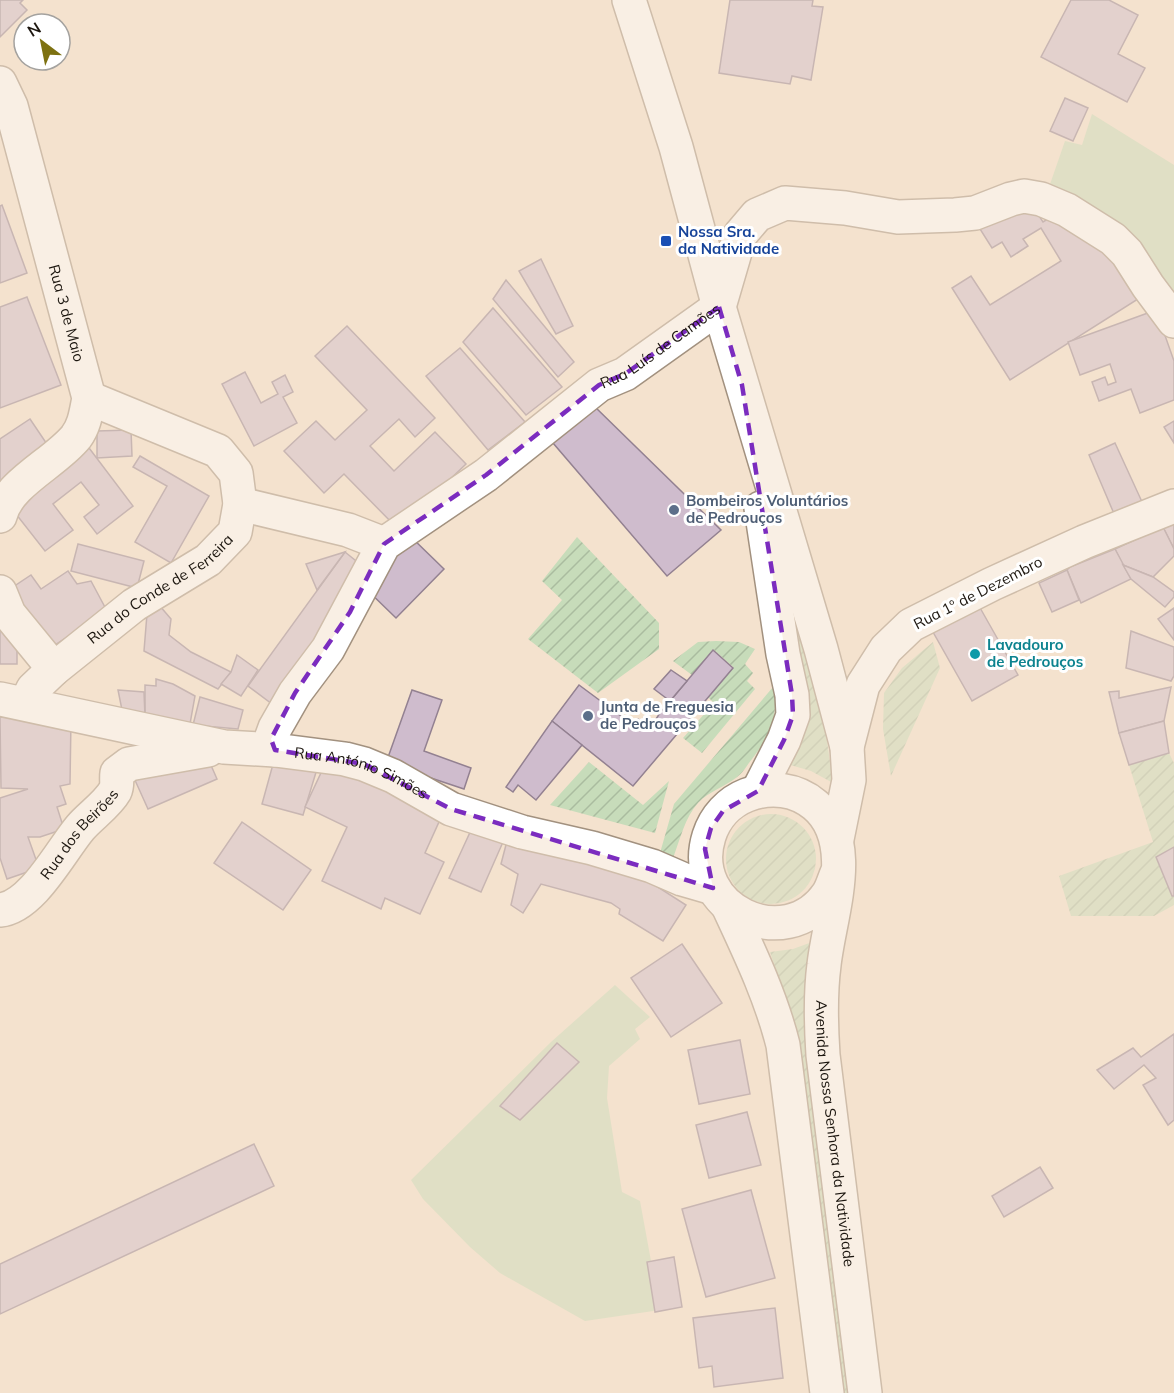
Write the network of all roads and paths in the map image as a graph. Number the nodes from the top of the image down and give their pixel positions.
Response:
1 (629, 0) edge
2 (0, 83) edge
3 (718, 307) junction
4 (1174, 321) edge
5 (742, 385) junction
6 (88, 398) junction
7 (240, 504) junction
8 (1174, 506) edge
9 (0, 516) edge
10 (384, 544) junction
11 (0, 592) edge
12 (54, 669) junction
13 (13, 701) edge
14 (224, 747) junction
15 (847, 747) junction
16 (275, 750) junction
17 (758, 791) junction
18 (837, 839) junction
19 (837, 873) junction
20 (721, 898) junction
21 (0, 910) edge
22 (827, 1393) edge
23 (865, 1393) edge

1 - 3 street, Avenida Nossa Senhora da Natividade
2 - 6 street, Rua 3 de Maio
3 - 4 street, Rua Luís de Camões
3 - 5 street, Avenida Nossa Senhora da Natividade
3 - 10 street, Rua Luís de Camões
5 - 15 street, Avenida Nossa Senhora da Natividade
5 - 17 street, Avenida Nossa Senhora da Natividade
6 - 7 street, Rua do Conde de Ferreira
6 - 9 street, Rua 3 de Maio
7 - 10 street
7 - 12 street, Rua do Conde de Ferreira
8 - 15 street, Rua 1º de Dezembro
10 - 16 street, Rua Luís de Camões
11 - 12 street
12 - 13 street, Rua do Conde de Ferreira
13 - 14 street, Rua António Simões
14 - 16 street, Rua António Simões
14 - 21 street, Rua dos Beirões
15 - 18 street, Avenida Nossa Senhora da Natividade
16 - 20 street, Rua António Simões
17 - 18 street, Avenida Nossa Senhora da Natividade
17 - 20 street, Avenida Nossa Senhora da Natividade
18 - 19 street, Avenida Nossa Senhora da Natividade
19 - 20 street, Avenida Nossa Senhora da Natividade
19 - 23 street, Avenida Nossa Senhora da Natividade
20 - 22 street, Avenida Nossa Senhora da Natividade

